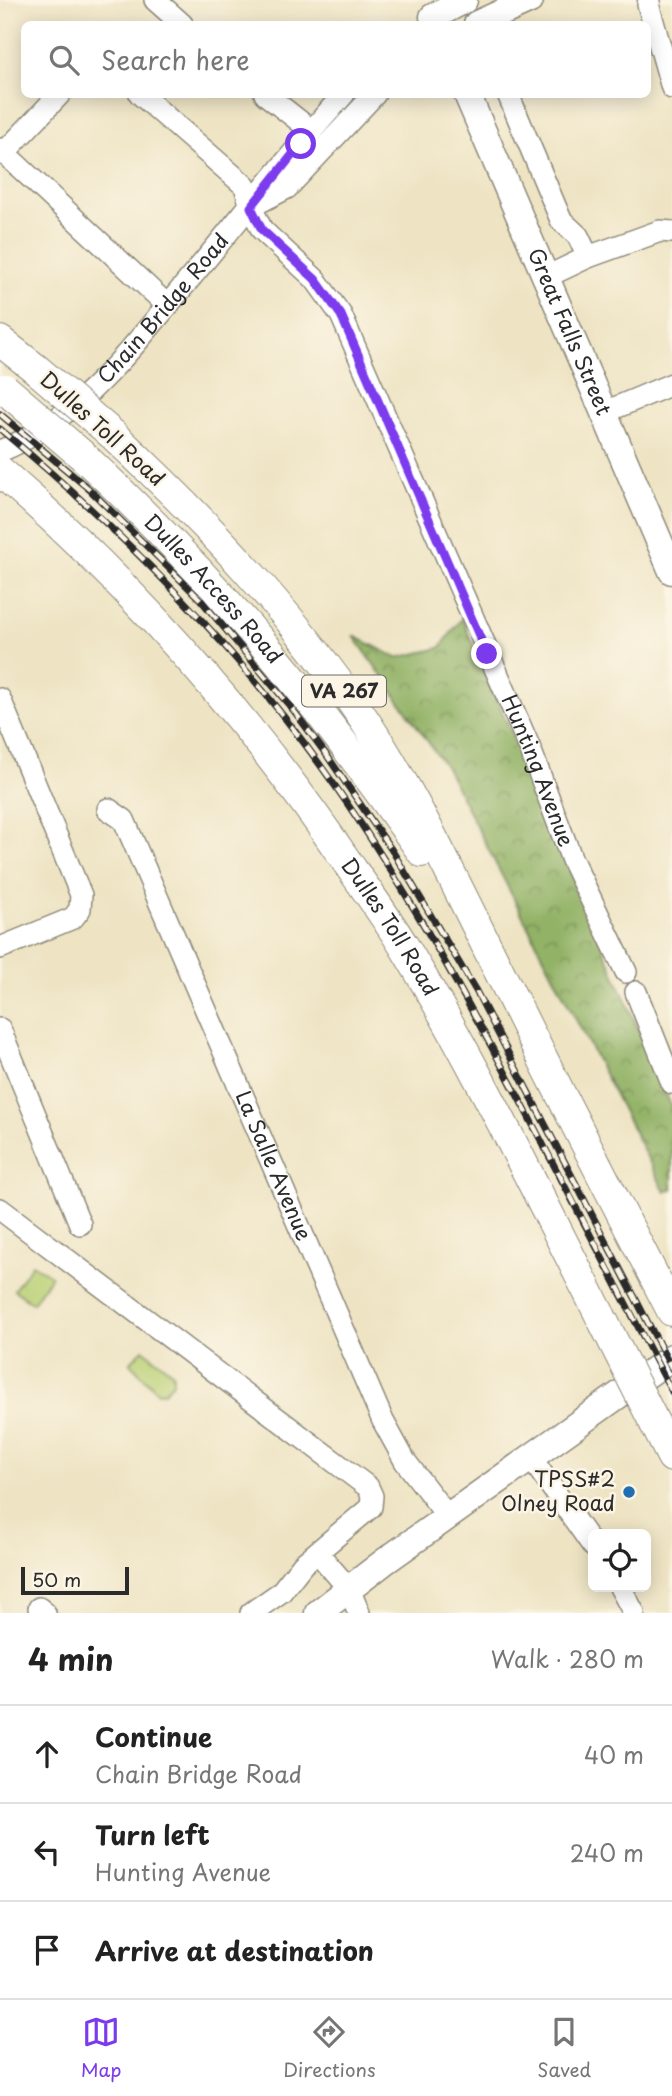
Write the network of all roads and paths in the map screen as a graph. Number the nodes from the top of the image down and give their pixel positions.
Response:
1 (155, 0) edge
2 (464, 0) edge
3 (530, 0) edge
4 (650, 0) edge
5 (429, 16) edge
6 (179, 21) edge
7 (484, 21) edge
8 (672, 88) edge
9 (56, 98) edge
10 (145, 98) edge
11 (270, 98) edge
12 (341, 98) edge
13 (371, 98) edge
14 (469, 98) edge
15 (510, 98) edge
16 (312, 131) junction
17 (2, 151) edge
18 (251, 207) junction
19 (672, 232) edge
20 (588, 257) junction
21 (544, 278) junction
22 (168, 306) junction
23 (0, 341) edge
24 (672, 384) edge
25 (2, 388) edge
26 (603, 413) junction
27 (0, 451) edge
28 (11, 480) edge
29 (672, 571) edge
30 (0, 699) edge
31 (108, 809) dead end
32 (0, 948) edge
33 (626, 972) dead end
34 (636, 992) dead end
35 (510, 995) junction
36 (0, 1029) edge
37 (672, 1083) edge
38 (0, 1209) edge
39 (80, 1224) dead end
40 (672, 1311) edge
41 (672, 1357) edge
42 (672, 1457) edge
43 (531, 1458) junction
44 (448, 1517) junction
45 (588, 1539) edge
46 (318, 1553) junction
47 (623, 1592) edge
48 (354, 1601) edge
49 (251, 1613) edge
50 (318, 1613) edge
51 (634, 1613) edge

1 - 6 street
2 - 5 main road
3 - 7 main road
4 - 8 street
9 - 17 street
10 - 18 street, Hunting Avenue
11 - 16 street
12 - 16 street, Chain Bridge Road
13 - 18 street, Chain Bridge Road
14 - 21 main road, Great Falls Street
15 - 20 street
16 - 18 street, Chain Bridge Road
17 - 22 street
18 - 22 street, Chain Bridge Road
18 - 33 street, Hunting Avenue
19 - 20 street
20 - 21 street
21 - 26 main road, Great Falls Street
22 - 27 street, Chain Bridge Road
23 - 35 highway, Dulles Toll Road / VA 267, bridge
24 - 26 street
25 - 35 highway, Dulles Access Road, bridge
26 - 29 main road, Great Falls Street
28 - 42 highway, Dulles Toll Road, bridge
30 - 32 street
31 - 44 street, La Salle Avenue
34 - 37 street
35 - 40 highway, Dulles Toll Road / VA 267
36 - 39 street
38 - 46 street
41 - 43 main road
43 - 44 main road
43 - 45 street
44 - 48 main road
46 - 48 street
46 - 49 street
47 - 51 street
48 - 50 main road

